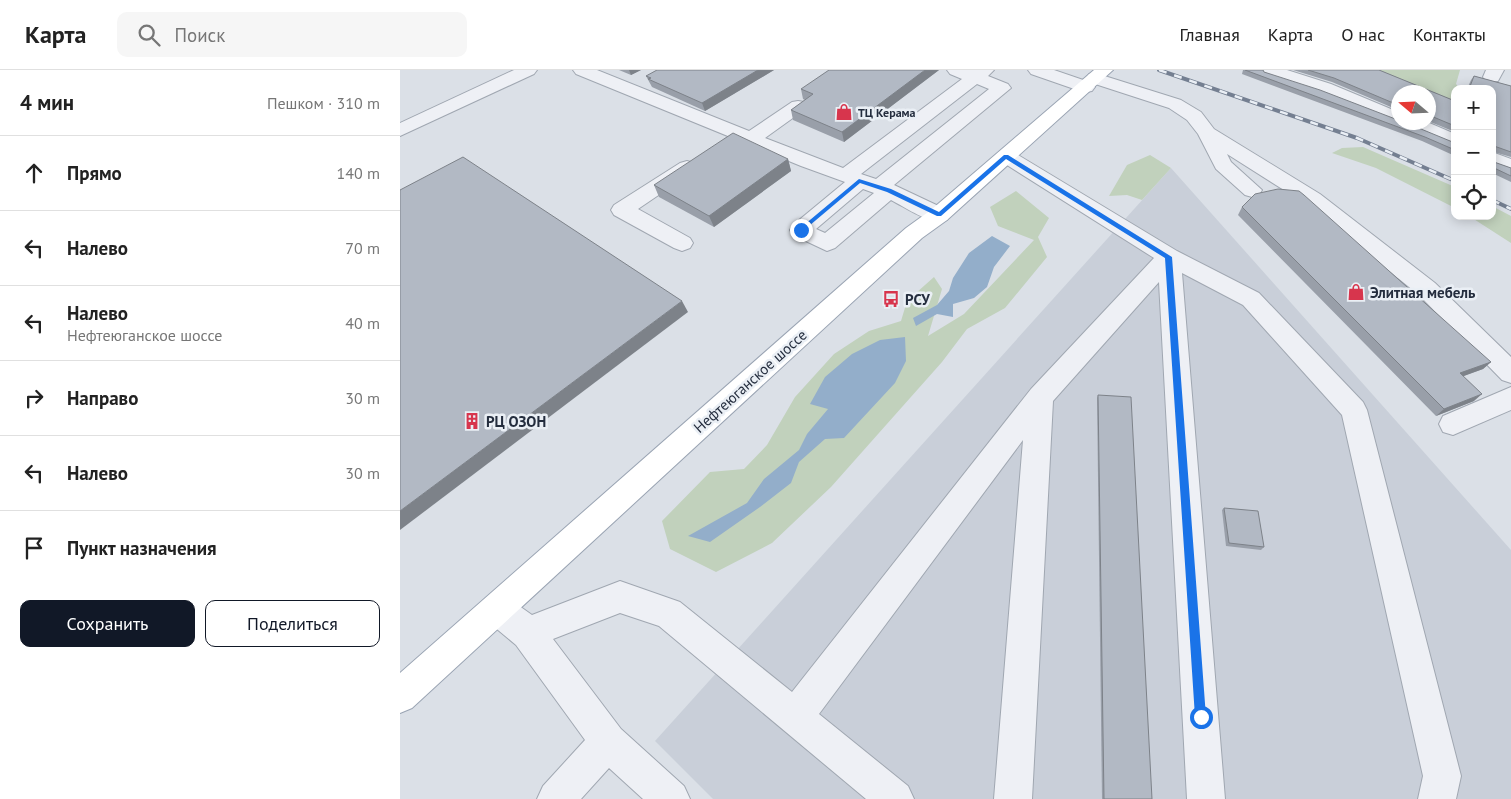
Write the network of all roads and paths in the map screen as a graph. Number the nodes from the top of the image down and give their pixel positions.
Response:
1 (528, 70) edge
2 (582, 70) edge
3 (956, 70) edge
4 (1037, 70) edge
5 (1269, 70) edge
6 (980, 74) edge
7 (1300, 74) edge
8 (1336, 74) edge
9 (1095, 78) edge
10 (1325, 88) junction
11 (798, 106) edge
12 (1391, 115) edge
13 (400, 130) edge
14 (1427, 130) edge
15 (1207, 133) junction
16 (1451, 140) edge
17 (729, 143) junction
18 (1006, 156) junction
19 (1496, 160) edge
20 (1511, 166) edge
21 (852, 178) junction
22 (884, 189) junction
23 (1252, 190) dead end
24 (939, 214) junction
25 (682, 242) dead end
26 (1168, 257) junction
27 (1511, 374) edge
28 (1040, 397) junction
29 (1511, 398) edge
30 (1453, 424) dead end
31 (497, 609) junction
32 (528, 633) junction
33 (400, 696) edge
34 (796, 716) junction
35 (608, 742) junction
36 (556, 799) edge
37 (671, 799) edge
38 (895, 799) edge
39 (1013, 799) edge
40 (1206, 799) edge
41 (1437, 799) edge

1 - 13 lane
2 - 17 lane
3 - 6 lane
4 - 9 lane
5 - 7 lane
6 - 21 lane
6 - 22 lane
7 - 10 lane
8 - 10 lane
9 - 15 lane
9 - 18 main road, Нефтеюганское шоссе
10 - 12 lane
11 - 17 lane
14 - 16 lane
15 - 23 lane
15 - 27 lane
17 - 21 lane
17 - 25 lane
18 - 24 main road, Нефтеюганское шоссе
18 - 26 lane
19 - 20 lane
21 - 22 lane
21 - 22 lane
22 - 24 lane
24 - 31 main road, Нефтеюганское шоссе
26 - 28 lane
26 - 40 lane
26 - 41 lane
28 - 34 lane
28 - 39 lane
29 - 30 lane
31 - 32 lane
31 - 33 main road, Нефтеюганское шоссе
32 - 34 lane
32 - 35 lane
34 - 38 lane
35 - 36 lane
35 - 37 lane

